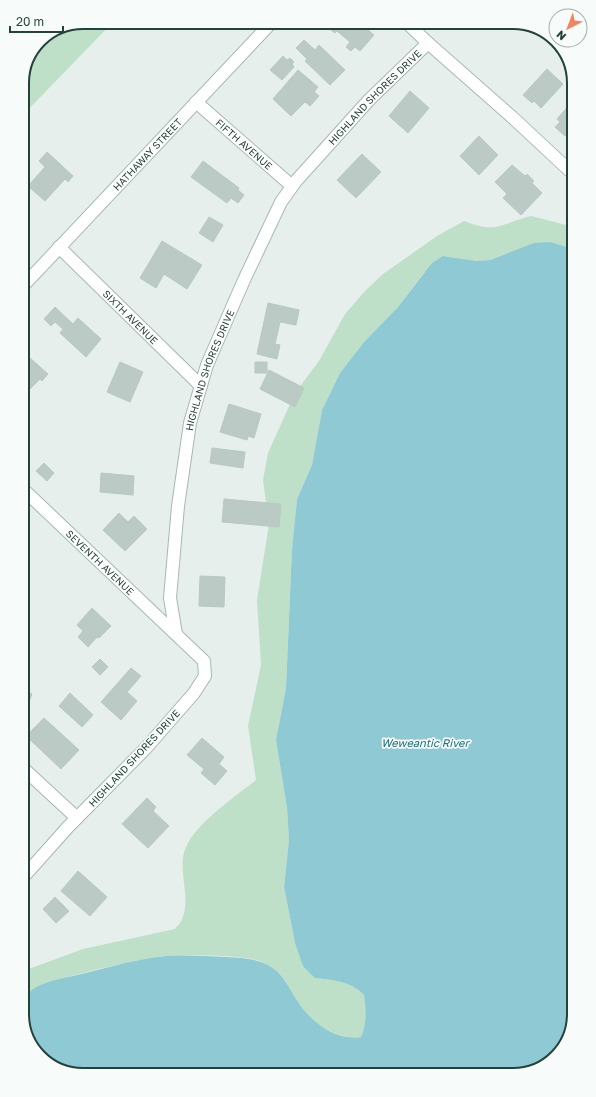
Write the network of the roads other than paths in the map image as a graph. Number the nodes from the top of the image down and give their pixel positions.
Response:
1 (265, 29) edge
2 (413, 29) edge
3 (428, 43) junction
4 (196, 102) junction
5 (567, 168) edge
6 (292, 186) junction
7 (59, 247) junction
8 (29, 280) edge
9 (201, 386) junction
10 (29, 495) edge
11 (176, 634) junction
12 (29, 774) edge
13 (76, 818) junction
14 (29, 871) edge

1 - 4 street, HATHAWAY STREET
2 - 3 street
3 - 5 street, HIGHLAND SHORES DRIVE
3 - 6 street, HIGHLAND SHORES DRIVE
4 - 6 street, FIFTH AVENUE
4 - 7 street, HATHAWAY STREET
6 - 9 street, HIGHLAND SHORES DRIVE
7 - 8 street, HATHAWAY STREET
7 - 9 street, SIXTH AVENUE
9 - 11 street, HIGHLAND SHORES DRIVE
10 - 11 street, SEVENTH AVENUE
11 - 13 street, HIGHLAND SHORES DRIVE
12 - 13 street
13 - 14 street, HIGHLAND SHORES DRIVE

